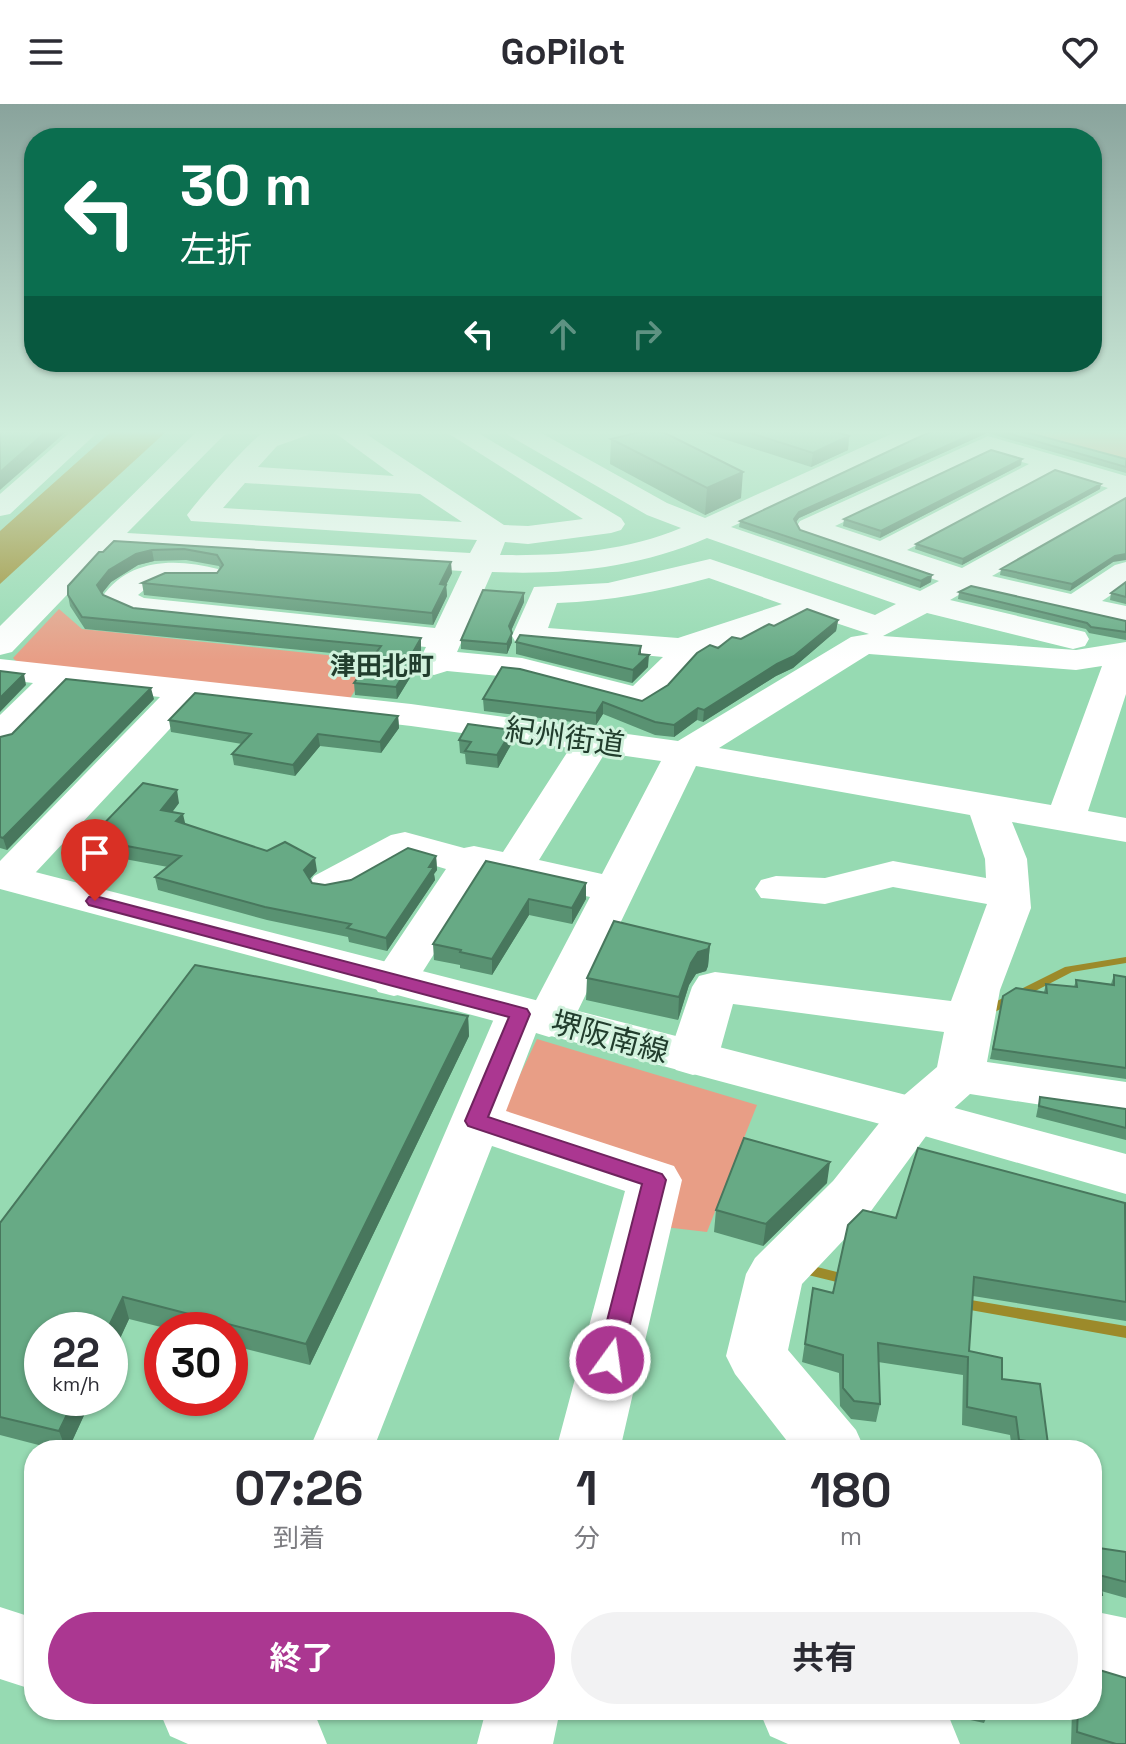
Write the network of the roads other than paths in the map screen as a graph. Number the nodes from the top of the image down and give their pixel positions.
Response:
1 (137, 507) edge
2 (208, 507) edge
3 (457, 507) edge
4 (582, 507) edge
5 (653, 507) edge
6 (754, 507) edge
7 (853, 507) edge
8 (968, 507) edge
9 (1093, 507) edge
10 (706, 528) junction
11 (495, 532) junction
12 (104, 540) junction
13 (883, 551) junction
14 (1126, 571) edge
15 (475, 577) junction
16 (961, 578) junction
17 (921, 602) junction
18 (811, 604) junction
19 (1074, 606) junction
20 (1126, 616) edge
21 (0, 645) edge
22 (682, 648) junction
23 (441, 650) junction
24 (1126, 652) edge
25 (0, 669) edge
26 (61, 675) junction
27 (189, 688) junction
28 (411, 715) junction
29 (0, 735) edge
30 (593, 742) junction
31 (684, 753) junction
32 (986, 805) junction
33 (1066, 819) junction
34 (1126, 830) edge
35 (471, 863) junction
36 (515, 865) junction
37 (4, 877) edge
38 (329, 885) edge
39 (776, 889) dead end
40 (615, 890) junction
41 (1008, 895) junction
42 (394, 981) junction
43 (534, 1017) junction
44 (973, 1020) junction
45 (693, 1058) junction
46 (960, 1075) junction
47 (1126, 1100) edge
48 (914, 1115) junction
49 (476, 1121) junction
50 (1126, 1174) edge
51 (345, 1440) edge
52 (590, 1440) edge
53 (825, 1440) edge
54 (0, 1643) edge
55 (1102, 1649) edge
56 (24, 1651) edge
57 (1126, 1654) edge
58 (521, 1720) edge
59 (833, 1720) edge
60 (515, 1744) edge
61 (922, 1744) edge

1 - 12 street
2 - 11 street
3 - 11 street
4 - 11 street
5 - 10 street
6 - 10 street
7 - 13 street
8 - 13 street
9 - 16 street
10 - 15 street
10 - 17 street
11 - 15 street
12 - 15 street
12 - 21 street
13 - 16 street
14 - 19 street
15 - 23 street
15 - 23 street
16 - 17 street
16 - 19 street
17 - 18 street
17 - 24 street
18 - 22 street
18 - 22 street
19 - 20 street
22 - 23 street
23 - 28 street
24 - 31 street
24 - 33 street
25 - 26 street, 紀州街道
26 - 27 street, 紀州街道
26 - 29 street
27 - 28 street, 紀州街道
27 - 37 street
28 - 30 street, 紀州街道
30 - 31 street, 紀州街道
30 - 36 street
31 - 32 street, 紀州街道
31 - 40 street
32 - 33 street, 紀州街道
32 - 41 street
33 - 34 street, 紀州街道
35 - 36 street
35 - 38 street
35 - 42 street
36 - 40 street
37 - 42 street, 堺阪南線
39 - 41 street
40 - 43 street
41 - 44 street
42 - 43 street, 堺阪南線
43 - 45 street, 堺阪南線
43 - 49 street
44 - 45 street
44 - 46 street
45 - 48 street, 堺阪南線
46 - 47 street
46 - 48 street
48 - 50 street, 堺阪南線
48 - 53 street
49 - 51 street
49 - 52 street
54 - 56 street
55 - 57 street
58 - 60 street
59 - 61 street

